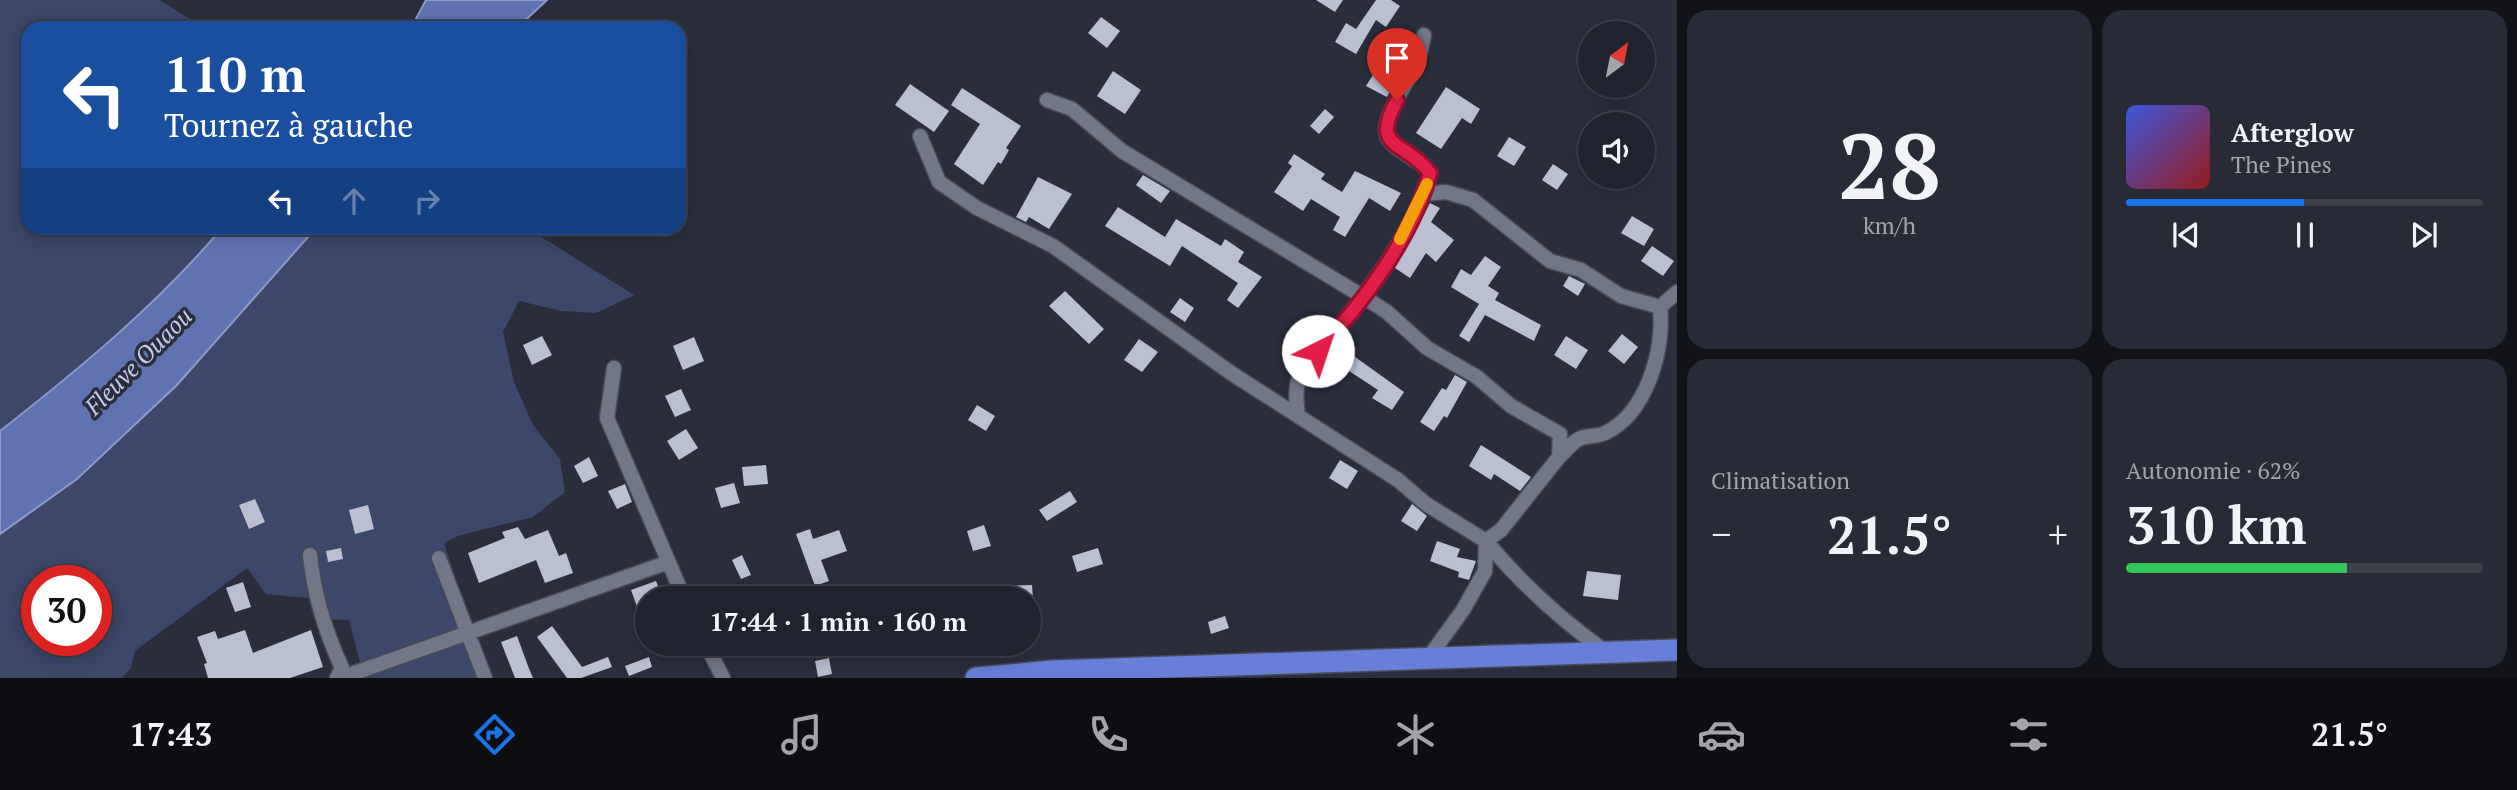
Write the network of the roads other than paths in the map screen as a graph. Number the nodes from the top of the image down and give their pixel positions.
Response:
1 (1424, 35) dead end
2 (1046, 100) dead end
3 (920, 136) dead end
4 (1424, 194) junction
5 (1677, 292) edge
6 (1362, 296) junction
7 (1660, 307) junction
8 (614, 368) dead end
9 (1298, 416) junction
10 (1560, 434) junction
11 (1578, 439) junction
12 (1559, 457) junction
13 (1486, 541) junction
14 (310, 555) dead end
15 (439, 558) dead end
16 (666, 563) junction
17 (678, 586) edge
18 (467, 632) junction
19 (1677, 650) edge
20 (1608, 654) junction
21 (712, 656) edge
22 (1429, 657) junction
23 (1205, 672) edge
24 (338, 678) edge
25 (485, 678) edge
26 (723, 678) edge
27 (976, 678) edge

1 - 4 street
2 - 6 street
3 - 9 street
4 - 6 street
4 - 7 street
5 - 7 street
6 - 9 street
6 - 10 street
7 - 11 street
8 - 16 street
9 - 13 street
10 - 11 street
10 - 12 street
11 - 12 street
12 - 13 street
13 - 20 street
13 - 22 street
14 - 24 street
15 - 18 street
16 - 17 street
16 - 18 street
18 - 24 street
18 - 25 street
19 - 20 highway
20 - 22 highway
21 - 26 street
22 - 23 highway
23 - 27 highway

